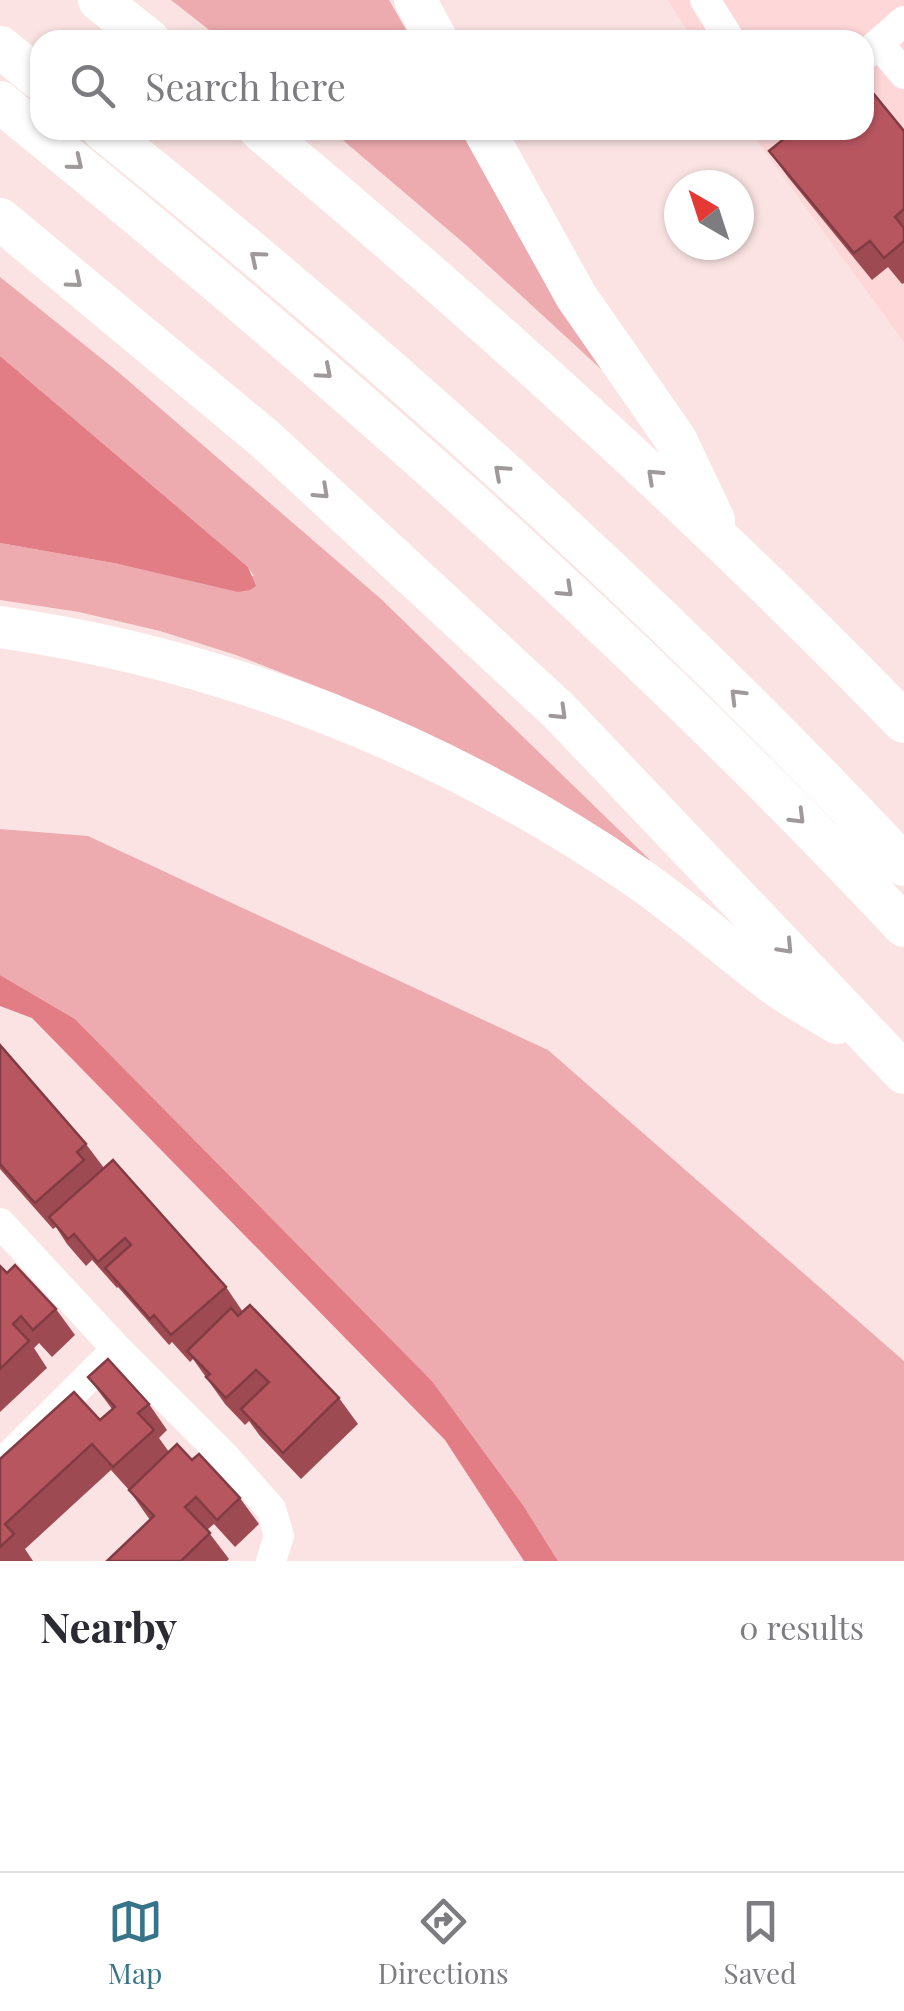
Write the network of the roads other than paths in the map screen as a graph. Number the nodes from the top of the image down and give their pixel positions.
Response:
1 (100, 0) edge
2 (415, 0) edge
3 (705, 0) edge
4 (904, 21) edge
5 (137, 30) edge
6 (431, 30) edge
7 (724, 30) edge
8 (874, 47) edge
9 (0, 48) edge
10 (874, 52) edge
11 (30, 71) edge
12 (904, 74) edge
13 (0, 102) edge
14 (30, 127) edge
15 (46, 140) edge
16 (115, 140) edge
17 (272, 140) edge
18 (490, 140) edge
19 (0, 219) edge
20 (725, 543) junction
21 (0, 627) edge
22 (904, 722) edge
23 (904, 864) edge
24 (904, 926) edge
25 (896, 1064) edge
26 (0, 1224) edge
27 (117, 1349) junction
28 (0, 1465) edge
29 (271, 1561) edge

1 - 5 highway
2 - 6 highway
3 - 7 street
4 - 8 street
9 - 11 highway
10 - 12 street
13 -> 14 highway
15 -> 24 highway
23 -> 16 highway
20 -> 17 highway
18 - 20 highway
19 -> 25 highway
20 - 22 highway
21 - 25 highway
26 - 27 street
27 - 28 street
27 - 29 street

